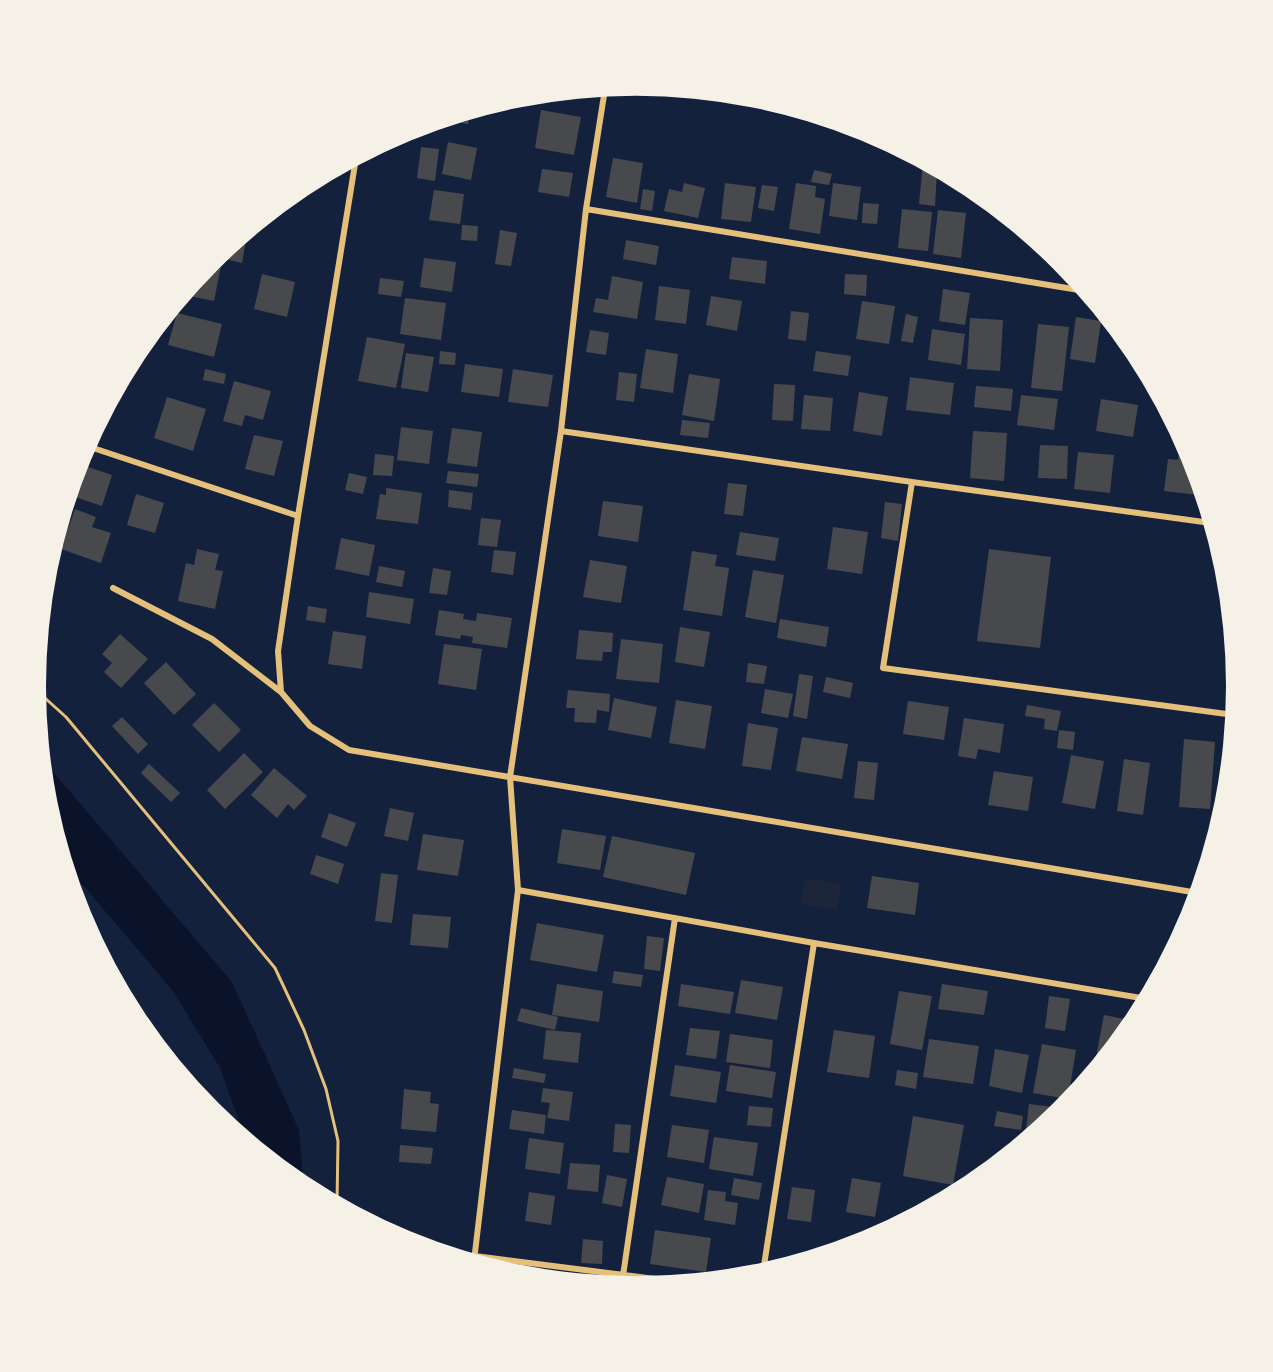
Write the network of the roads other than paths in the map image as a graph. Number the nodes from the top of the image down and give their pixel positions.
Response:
1 (604, 97) edge
2 (354, 168) edge
3 (586, 209) junction
4 (1073, 289) edge
5 (561, 431) junction
6 (96, 449) edge
7 (912, 482) junction
8 (298, 516) junction
9 (1203, 522) edge
10 (113, 588) dead end
11 (281, 692) junction
12 (1225, 714) edge
13 (510, 777) junction
14 (518, 890) junction
15 (1189, 892) edge
16 (675, 918) junction
17 (814, 943) junction
18 (1137, 997) edge
19 (475, 1253) edge
20 (765, 1262) edge
21 (516, 1264) edge
22 (619, 1276) edge
23 (623, 1276) edge

1 - 3 street
2 - 8 street
3 - 4 street
3 - 5 street
5 - 7 street
5 - 13 street
6 - 8 street
7 - 9 street
7 - 12 street
8 - 11 street
10 - 11 street
11 - 13 street
13 - 14 street
13 - 15 street
14 - 16 street
14 - 19 street
16 - 17 street
16 - 23 street
17 - 18 street
17 - 20 street
21 - 22 street

